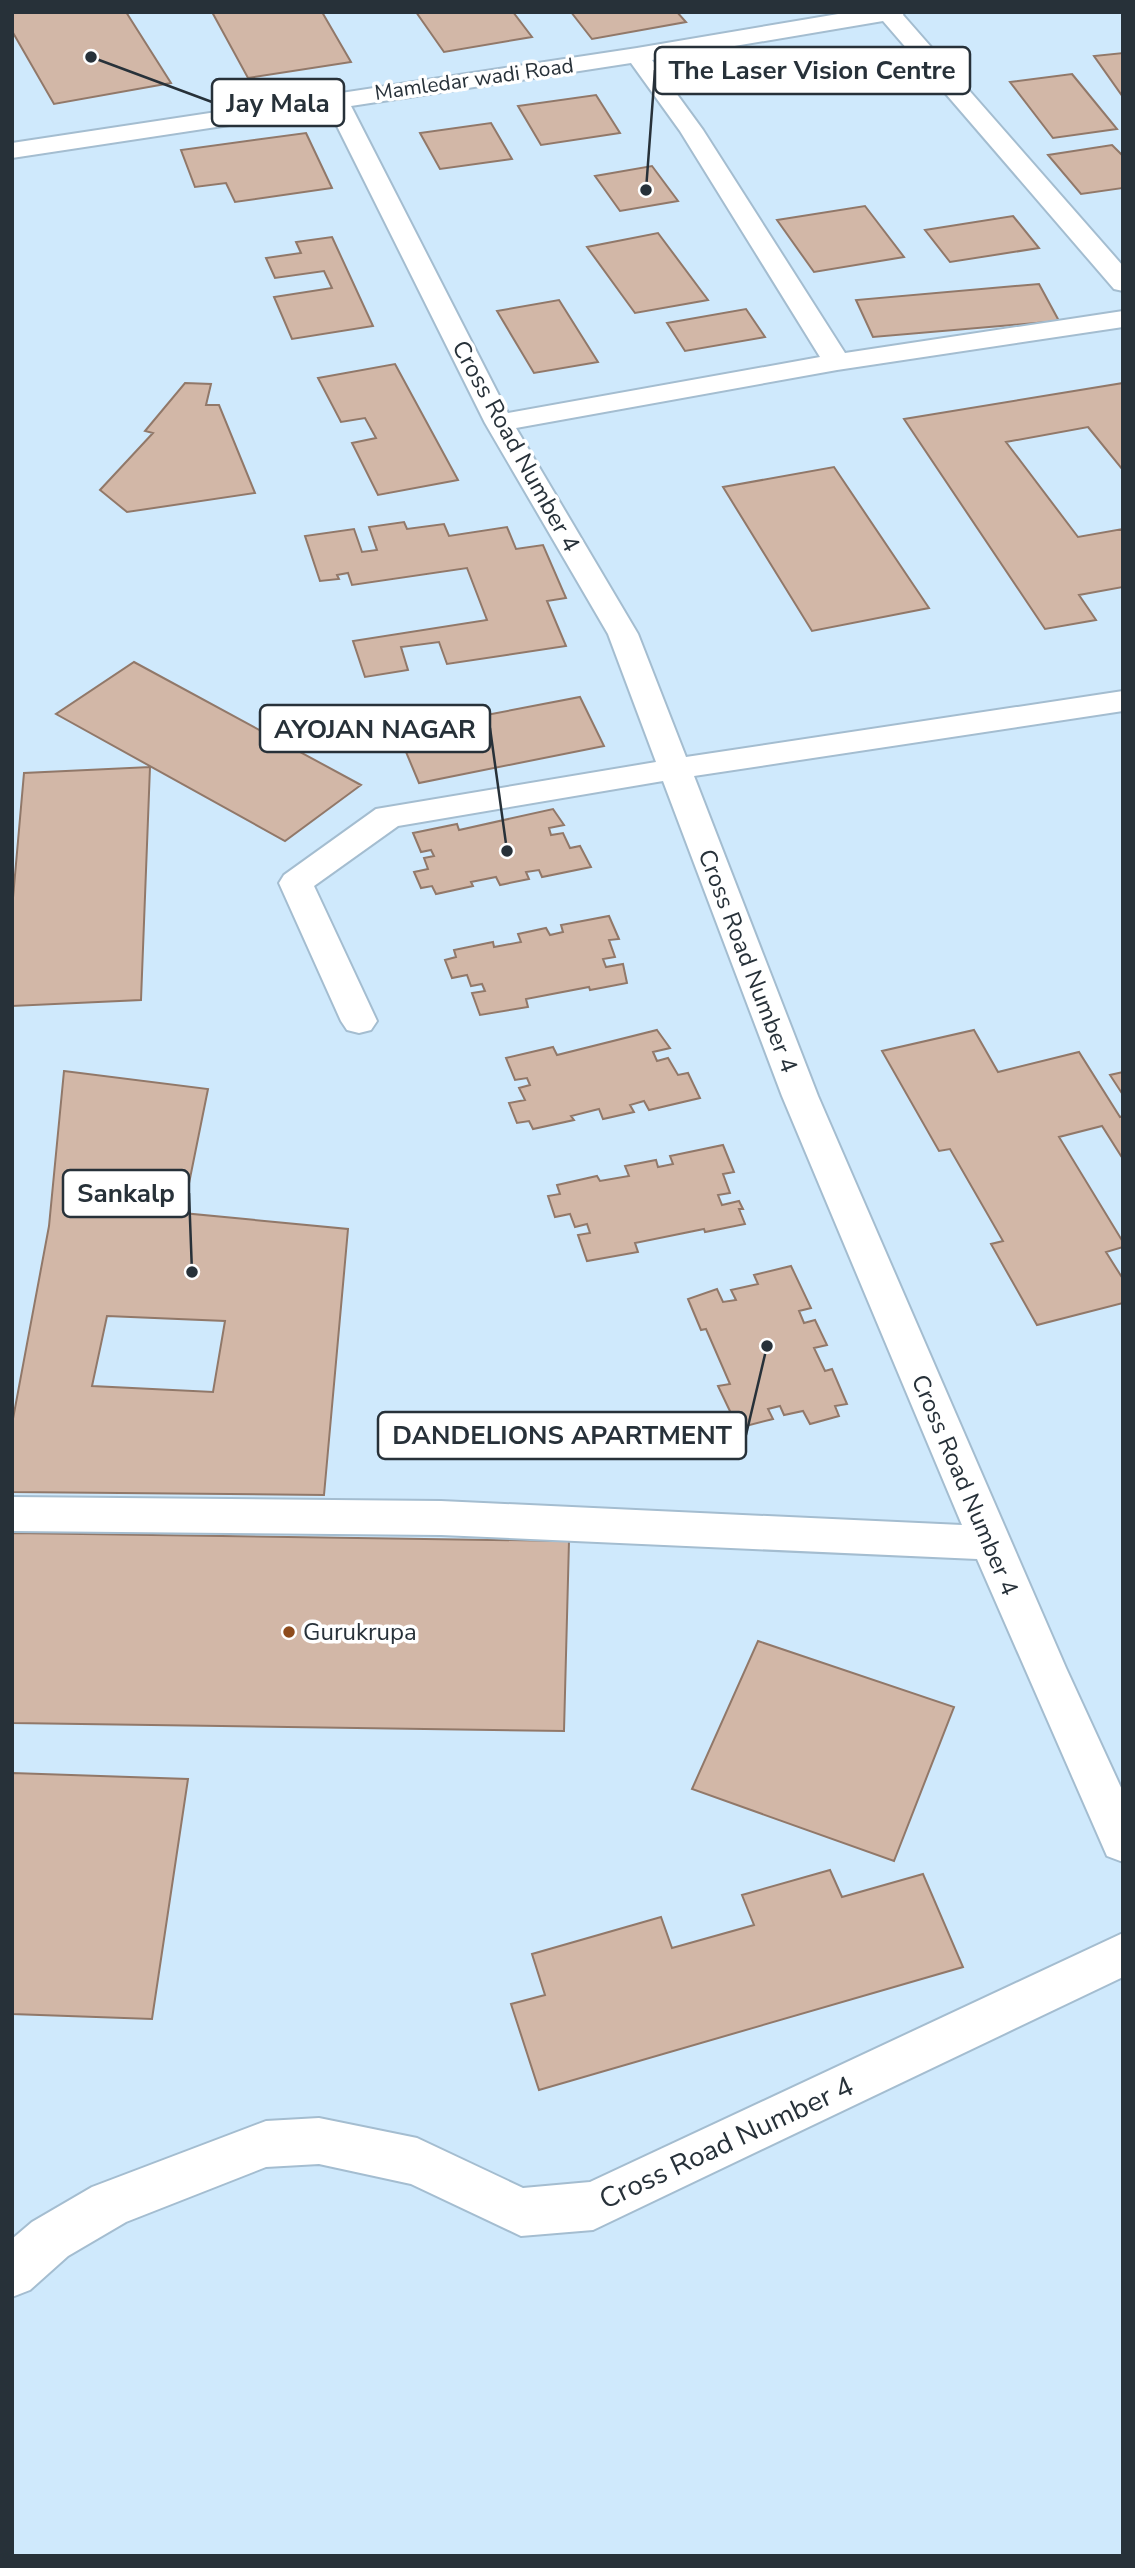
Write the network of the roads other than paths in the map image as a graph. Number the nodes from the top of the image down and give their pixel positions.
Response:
1 (753, 12) edge
2 (880, 13) edge
3 (772, 33) junction
4 (636, 55) junction
5 (336, 100) junction
6 (12, 151) edge
7 (1123, 283) edge
8 (1123, 319) edge
9 (837, 362) junction
10 (499, 424) junction
11 (1123, 701) edge
12 (675, 769) junction
13 (359, 1021) dead end
14 (12, 1514) edge
15 (990, 1543) junction
16 (1123, 1842) edge
17 (1123, 1954) edge
18 (12, 2272) edge

1 - 3 street
2 - 3 street, Mamledar wadi Road
2 - 7 street
3 - 4 street, Mamledar wadi Road
4 - 5 street, Mamledar wadi Road
4 - 9 street
5 - 6 street, Mamledar wadi Road
5 - 10 street, Cross Road Number 4
8 - 9 street
9 - 10 street
10 - 12 street, Cross Road Number 4
11 - 12 street
12 - 13 street
12 - 15 street, Cross Road Number 4
14 - 15 street
15 - 16 street, Cross Road Number 4
17 - 18 street, Cross Road Number 4

